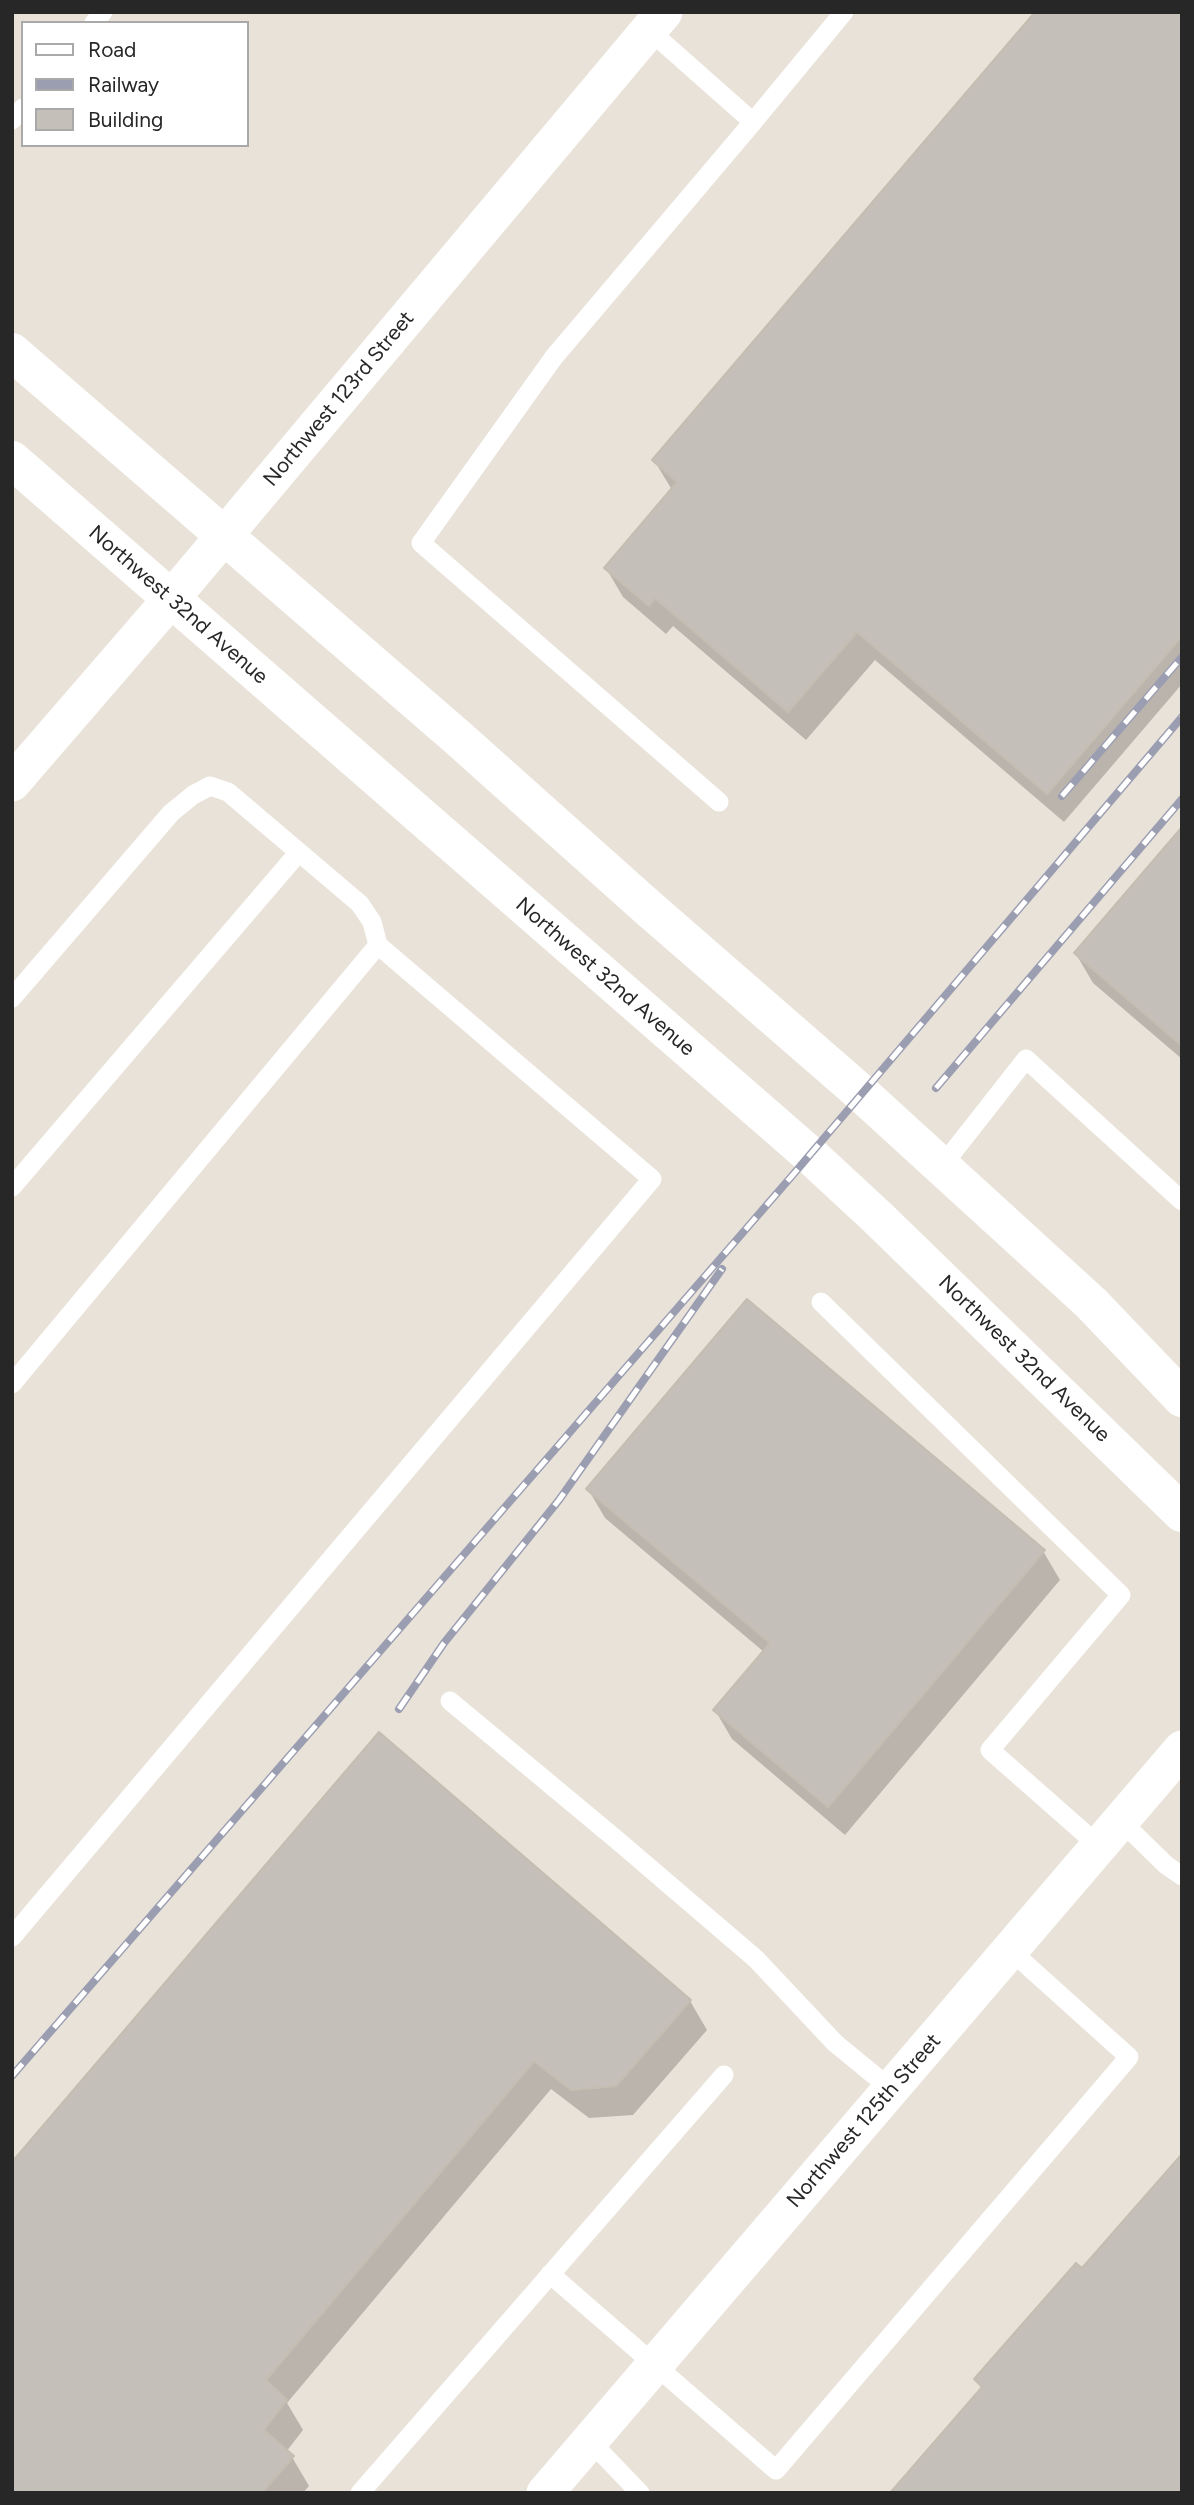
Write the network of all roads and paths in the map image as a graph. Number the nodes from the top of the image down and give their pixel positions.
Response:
1 (844, 12) edge
2 (656, 21) edge
3 (753, 122) junction
4 (12, 352) edge
5 (12, 460) edge
6 (223, 536) junction
7 (171, 599) junction
8 (12, 783) edge
9 (719, 802) dead end
10 (299, 852) junction
11 (378, 945) junction
12 (12, 998) edge
13 (942, 1166) junction
14 (12, 1187) edge
15 (1182, 1201) edge
16 (821, 1302) dead end
17 (12, 1384) edge
18 (1182, 1398) edge
19 (1182, 1513) edge
20 (450, 1702) dead end
21 (1182, 1749) edge
22 (1110, 1833) junction
23 (1182, 1876) edge
24 (12, 1937) edge
25 (1010, 1950) junction
26 (724, 2075) dead end
27 (891, 2089) junction
28 (550, 2274) junction
29 (655, 2365) junction
30 (590, 2441) junction
31 (360, 2493) edge
32 (545, 2493) edge
33 (640, 2493) edge

1 - 3 lane
2 - 3 lane
2 - 6 street, Northwest 123rd Street
3 - 9 lane
4 - 6 main road
5 - 7 main road, Northwest 32nd Avenue
6 - 7 street, Northwest 123rd Street
6 - 13 main road
7 - 8 street, Northwest 123rd Street
7 - 19 main road, Northwest 32nd Avenue
10 - 11 lane
10 - 12 lane
10 - 14 lane
11 - 17 lane
11 - 24 lane
13 - 15 lane
13 - 18 main road
16 - 22 lane
20 - 27 lane
21 - 22 street, Northwest 125th Street
22 - 23 lane
22 - 25 street, Northwest 125th Street
25 - 27 street, Northwest 125th Street
25 - 29 lane
26 - 28 lane
27 - 29 street, Northwest 125th Street
28 - 29 lane
28 - 31 lane
29 - 30 street, Northwest 125th Street
30 - 32 street, Northwest 125th Street
30 - 33 lane

